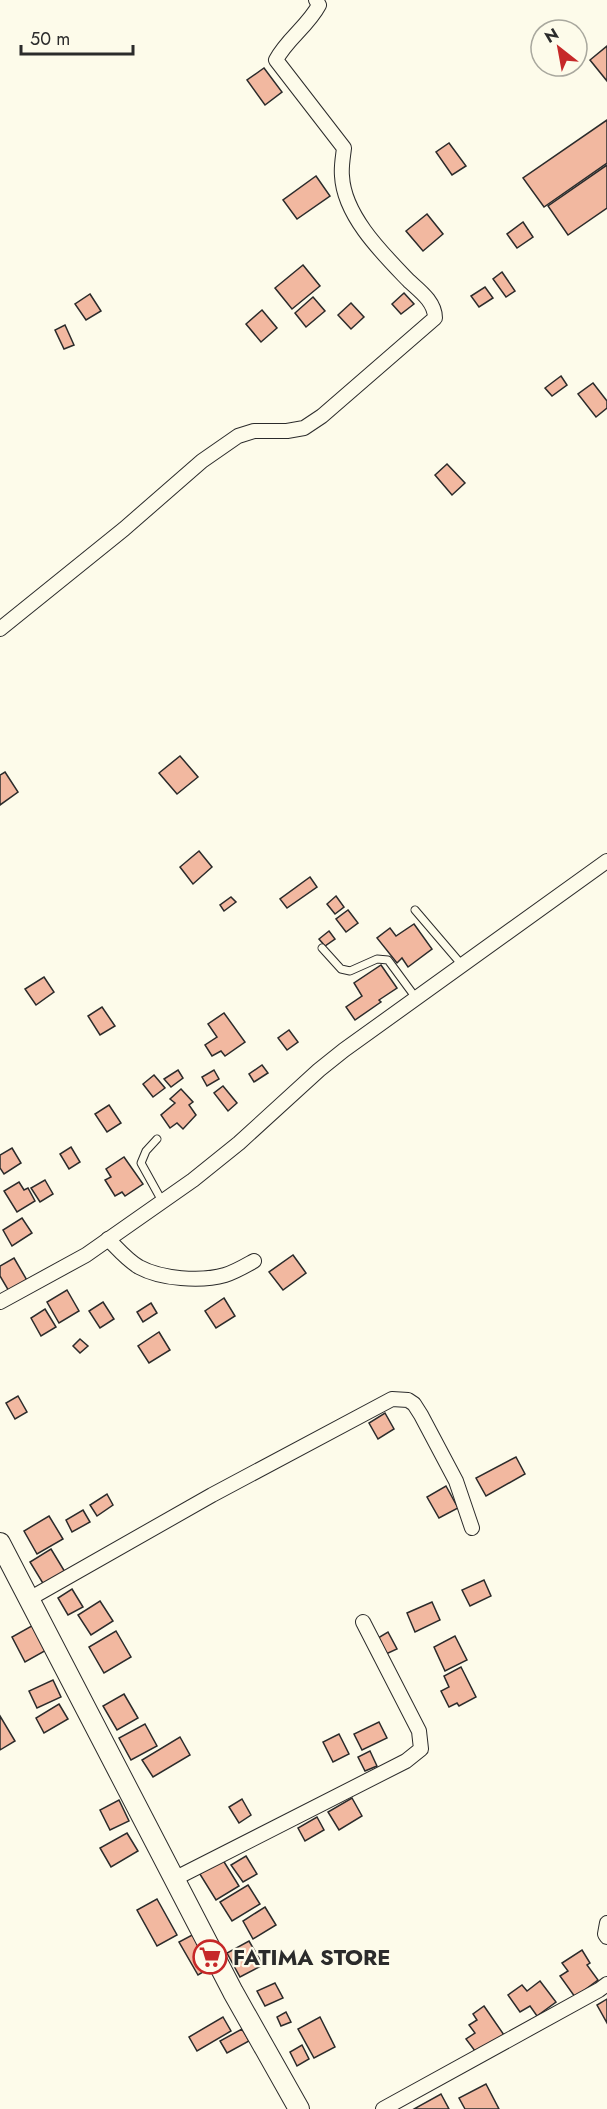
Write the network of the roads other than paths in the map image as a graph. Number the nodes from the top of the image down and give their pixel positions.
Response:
1 (316, 0) edge
2 (0, 629) edge
3 (607, 861) edge
4 (415, 910) dead end
5 (322, 948) dead end
6 (462, 965) junction
7 (416, 998) junction
8 (158, 1139) dead end
9 (162, 1201) junction
10 (108, 1239) junction
11 (254, 1261) dead end
12 (0, 1302) edge
13 (472, 1528) dead end
14 (0, 1543) edge
15 (29, 1599) junction
16 (363, 1622) dead end
17 (174, 1880) junction
18 (607, 1923) edge
19 (607, 1937) edge
20 (607, 1984) edge
21 (299, 2109) edge
22 (383, 2109) edge

1 - 2 street
3 - 6 street
4 - 6 lane
5 - 7 lane
6 - 7 street
7 - 9 street
8 - 9 lane
9 - 10 street
10 - 11 street
10 - 12 street
13 - 15 street
14 - 15 street
15 - 17 street
16 - 17 street
17 - 21 street
18 - 19 street
20 - 22 street

